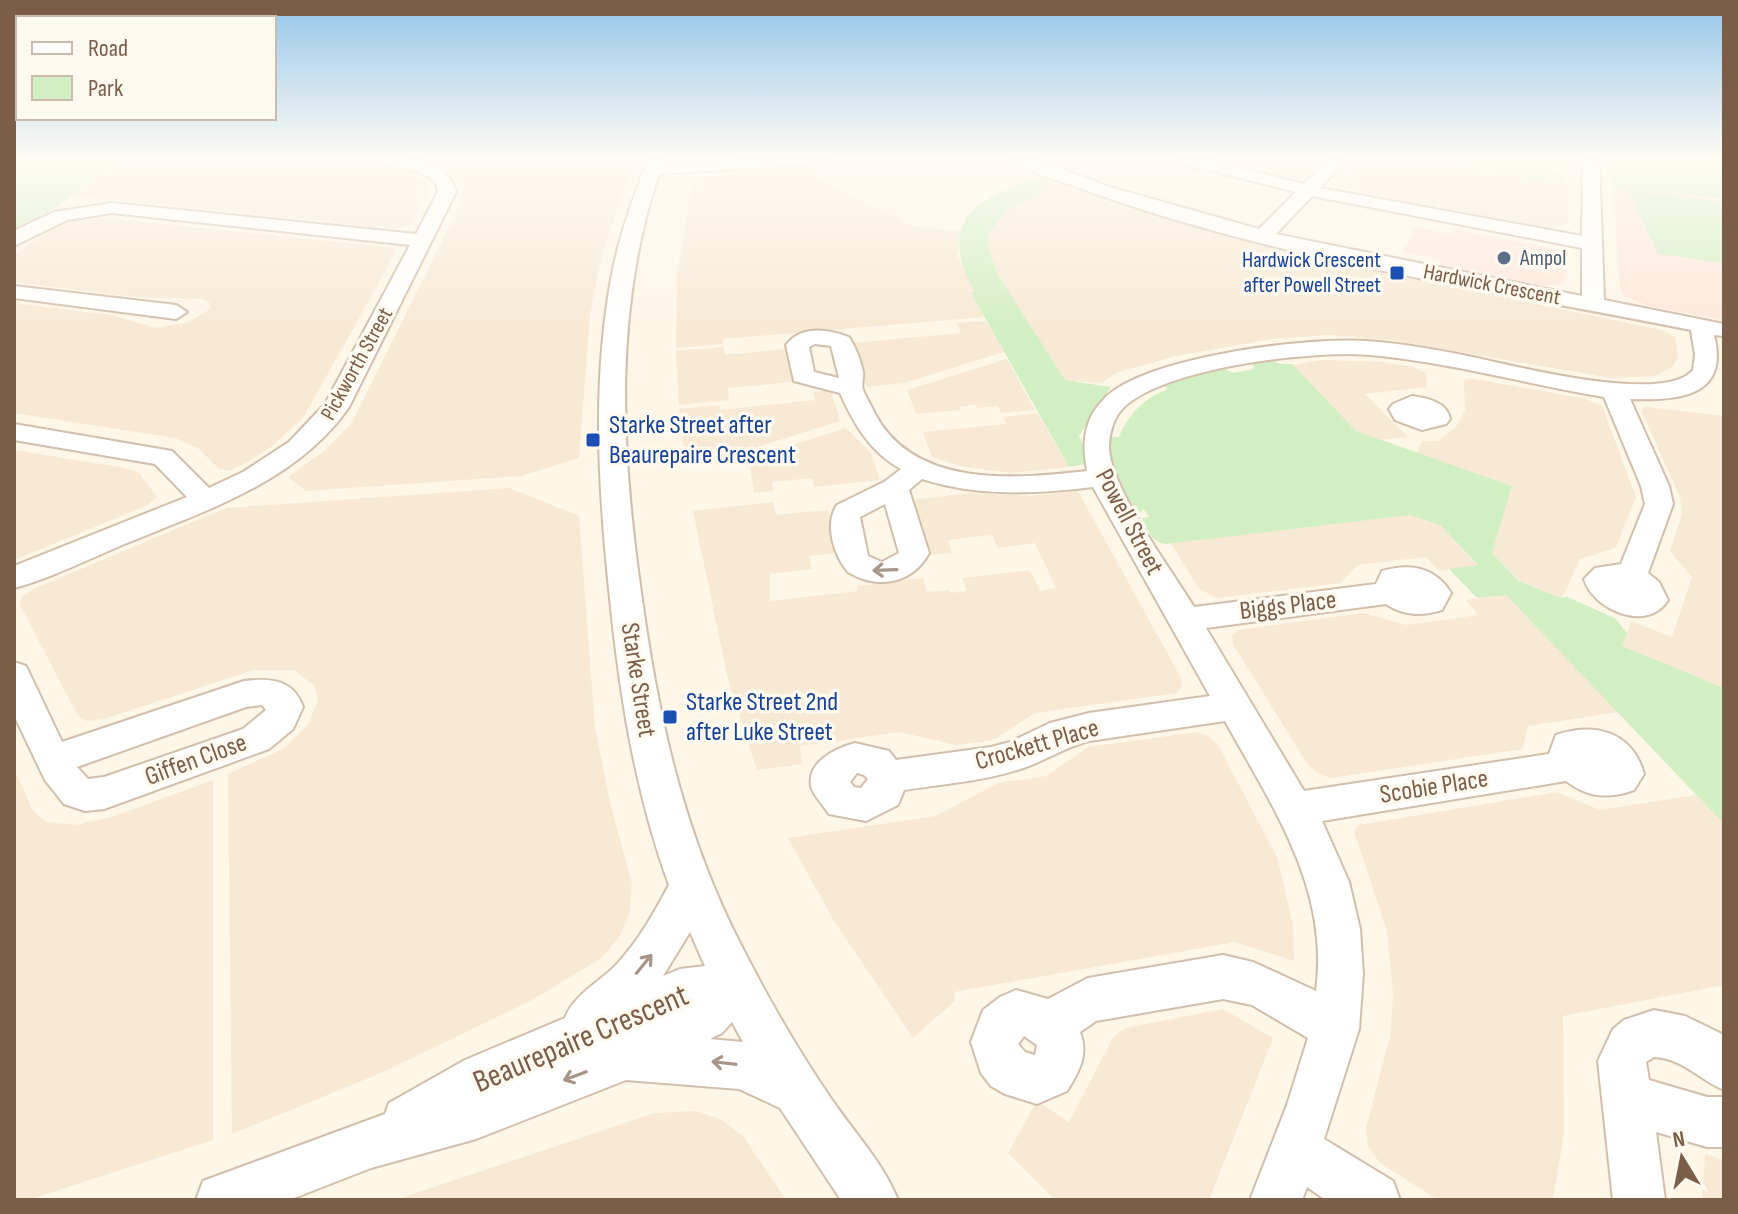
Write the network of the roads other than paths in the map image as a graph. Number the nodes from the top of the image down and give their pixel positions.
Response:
1 (59, 216) edge
2 (184, 216) edge
3 (435, 216) edge
4 (638, 216) edge
5 (1191, 216) edge
6 (1284, 216) edge
7 (1441, 216) edge
8 (1592, 216) edge
9 (1263, 236) junction
10 (14, 240) edge
11 (423, 241) junction
12 (1592, 244) junction
13 (14, 292) edge
14 (1593, 305) junction
15 (176, 312) dead end
16 (1712, 328) edge
17 (850, 388) dead end
18 (1614, 391) junction
19 (14, 432) edge
20 (920, 467) junction
21 (1102, 478) junction
22 (894, 488) dead end
23 (204, 500) junction
24 (14, 578) edge
25 (1631, 578) dead end
26 (1393, 592) dead end
27 (1183, 620) junction
28 (14, 675) edge
29 (1234, 706) junction
30 (55, 759) junction
31 (1573, 765) dead end
32 (887, 777) dead end
33 (1294, 809) junction
34 (691, 886) junction
35 (738, 984) junction
36 (1050, 1024) dead end
37 (1336, 1029) junction
38 (569, 1038) junction
39 (624, 1057) junction
40 (1724, 1066) edge
41 (797, 1091) junction
42 (1628, 1099) junction
43 (1724, 1122) edge
44 (371, 1143) junction
45 (1294, 1150) junction
46 (222, 1200) edge
47 (872, 1200) edge
48 (1276, 1200) edge
49 (1374, 1200) edge
50 (1639, 1200) edge

1 - 10 street
2 - 11 street
3 - 11 street, Pickworth Street
4 - 34 street, Starke Street
5 - 9 street, Hardwick Crescent
6 - 9 street
7 - 12 street
8 - 12 street
9 - 14 street, Hardwick Crescent
11 - 23 street, Pickworth Street
12 - 14 street
13 - 15 street
14 - 16 street, Hardwick Crescent
16 - 18 street, Powell Street
17 - 20 street
18 - 21 street, Powell Street
18 - 25 street
19 - 23 street
20 - 21 street
20 - 22 street
21 - 27 street, Powell Street
23 - 24 street, Pickworth Street
26 - 27 street, Biggs Place
27 - 29 street, Powell Street
28 - 30 street, Giffen Close
29 - 32 street, Crockett Place
29 - 33 street, Powell Street
30 - 30 street, Giffen Close
31 - 33 street, Scobie Place
33 - 37 street, Powell Street
34 - 35 street, Starke Street
38 -> 34 street
35 - 38 street, Beaurepaire Crescent
35 - 39 street, Beaurepaire Crescent
35 - 41 street, Starke Street
36 - 37 street
37 - 45 street, Powell Street
38 - 44 street, Beaurepaire Crescent
41 -> 39 street
39 -> 44 street, Beaurepaire Crescent
40 - 42 street
41 - 47 street, Starke Street
42 - 43 street
42 - 50 street
44 - 46 street, Beaurepaire Crescent
45 - 48 street, Powell Street
45 - 49 street

